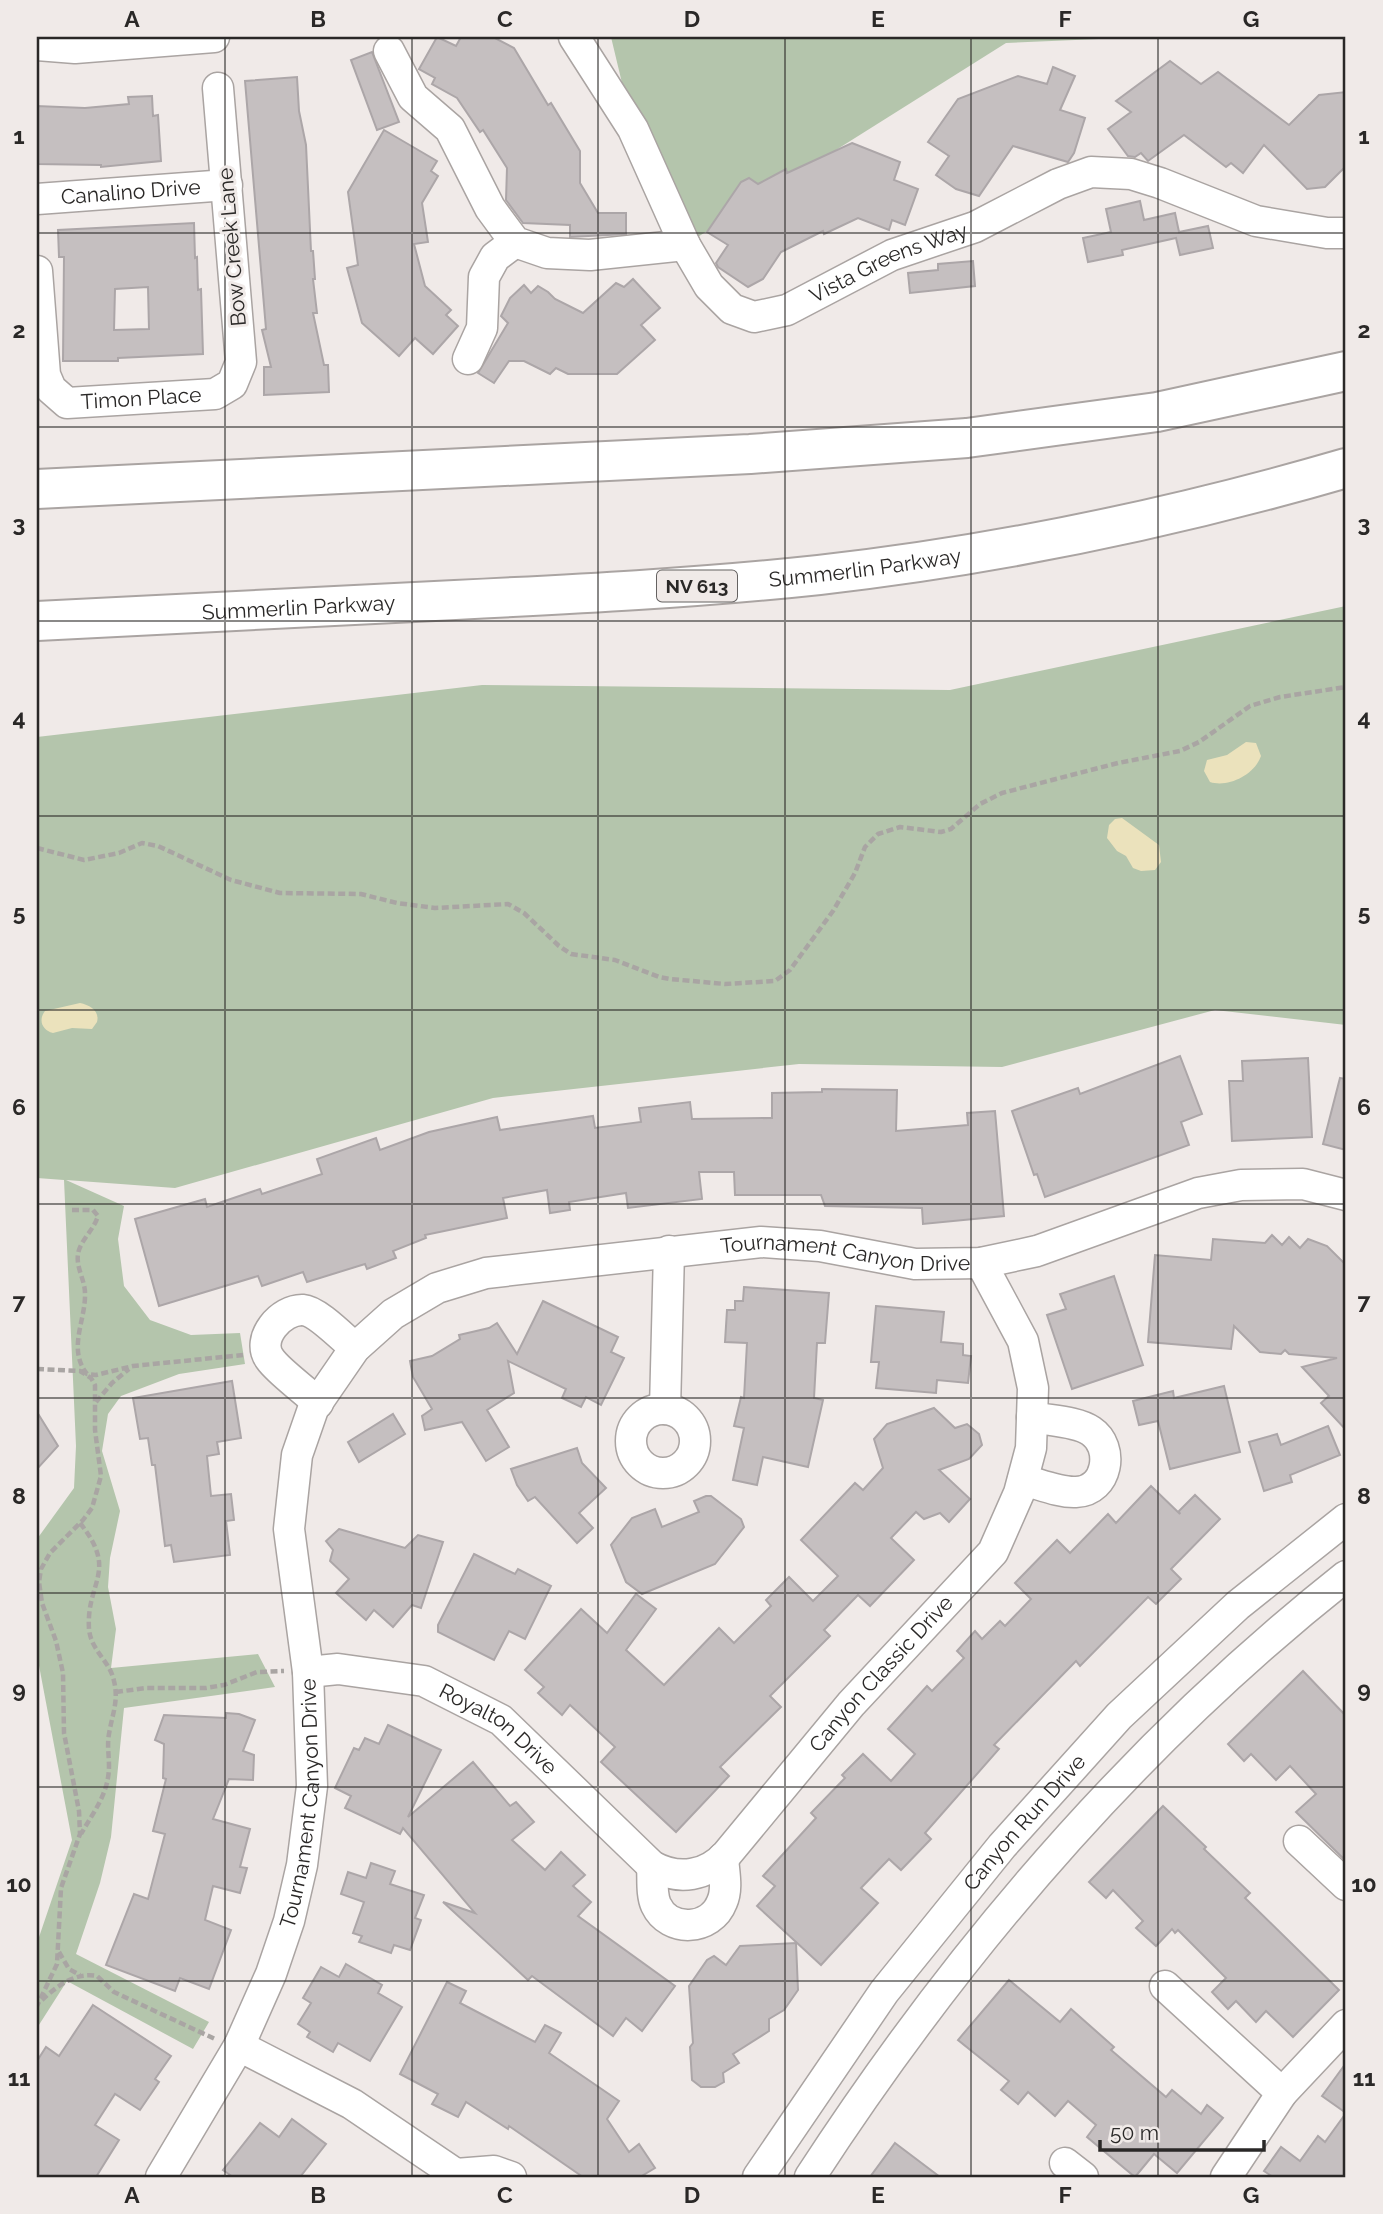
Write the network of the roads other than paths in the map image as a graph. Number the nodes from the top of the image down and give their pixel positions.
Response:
1 (214, 37) edge
2 (574, 37) edge
3 (37, 45) edge
4 (390, 51) dead end
5 (218, 88) dead end
6 (227, 185) junction
7 (37, 199) edge
8 (1346, 233) edge
9 (515, 242) junction
10 (685, 245) junction
11 (37, 271) edge
12 (468, 359) dead end
13 (1346, 371) edge
14 (215, 394) joint
15 (1346, 468) edge
16 (37, 489) edge
17 (37, 621) edge
18 (1346, 1195) edge
19 (669, 1251) junction
20 (981, 1263) junction
21 (355, 1348) junction
22 (318, 1403) junction
23 (665, 1409) dead end
24 (1032, 1418) junction
25 (1023, 1480) junction
26 (1346, 1518) edge
27 (1346, 1576) edge
28 (309, 1672) junction
29 (1299, 1841) dead end
30 (723, 1858) junction
31 (652, 1866) junction
32 (689, 1875) joint
33 (1346, 1885) edge
34 (1166, 1986) dead end
35 (1346, 2025) edge
36 (239, 2046) junction
37 (1282, 2092) junction
38 (458, 2176) edge
39 (161, 2177) edge
40 (511, 2177) edge
41 (758, 2177) edge
42 (810, 2177) edge
43 (1226, 2177) edge

1 - 3 street
2 - 10 street, Vista Greens Way
4 - 9 street
5 - 6 street, Bow Creek Lane
6 - 7 street, Canalino Drive
6 - 14 street, Bow Creek Lane
8 - 10 street, Vista Greens Way
9 - 10 street
9 - 12 street
11 - 14 street, Timon Place
13 - 16 highway
15 - 17 highway, Summerlin Parkway / NV 613
18 - 20 street, Tournament Canyon Drive
19 - 20 street, Tournament Canyon Drive
19 - 21 street, Tournament Canyon Drive
19 - 23 street
20 - 24 street, Canyon Classic Drive
21 - 22 street, Tournament Canyon Drive
21 - 22 street
22 - 28 street, Tournament Canyon Drive
24 - 25 street, Canyon Classic Drive
24 - 25 street
25 - 30 street, Canyon Classic Drive
26 - 41 street, Canyon Run Drive
27 - 42 street, Canyon Run Drive
28 - 31 street, Royalton Drive
28 - 36 street, Tournament Canyon Drive
29 - 33 street
30 - 31 street
30 - 32 street, Canyon Classic Drive
31 - 32 street, Royalton Drive
34 - 37 street
35 - 37 street
36 - 38 street
36 - 39 street, Tournament Canyon Drive
37 - 43 street
38 - 40 street

